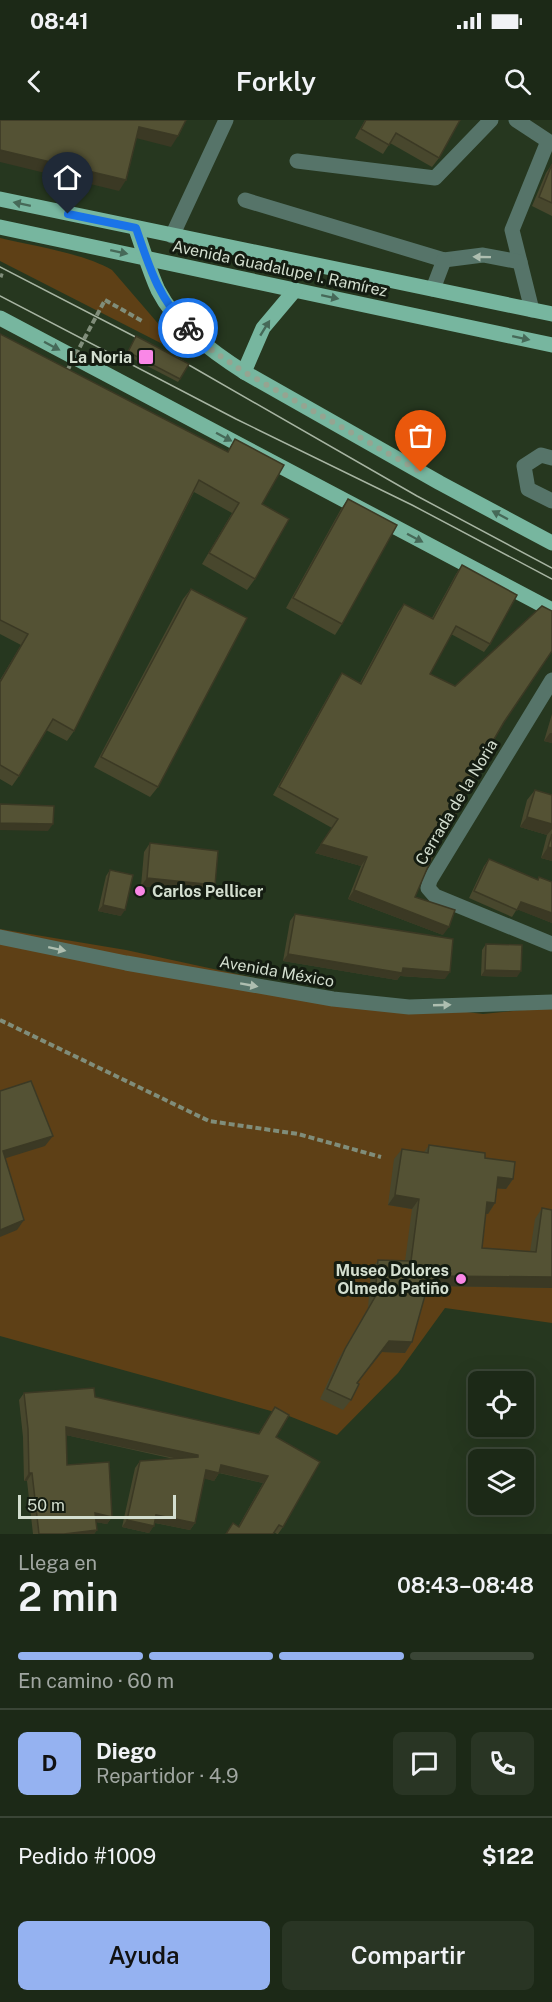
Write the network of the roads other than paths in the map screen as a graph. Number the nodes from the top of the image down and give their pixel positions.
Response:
1 (226, 120) edge
2 (491, 120) edge
3 (516, 120) edge
4 (297, 160) dead end
5 (0, 199) edge
6 (245, 200) dead end
7 (0, 227) edge
8 (136, 228) junction
9 (172, 236) junction
10 (147, 258) junction
11 (444, 260) junction
12 (520, 262) junction
13 (432, 289) junction
14 (295, 290) junction
15 (532, 310) junction
16 (552, 314) edge
17 (0, 318) edge
18 (551, 342) edge
19 (244, 372) junction
20 (552, 458) edge
21 (552, 501) edge
22 (552, 543) edge
23 (552, 610) edge
24 (552, 682) edge
25 (0, 937) edge
26 (552, 944) edge
27 (552, 1002) edge

1 - 9 street
2 - 4 street
3 - 12 street
8 -> 5 main road, Avenida Guadalupe I. Ramírez
6 - 11 street
7 -> 10 main road, Avenida Guadalupe I. Ramírez
8 - 9 main road, Avenida Guadalupe I. Ramírez
8 - 10 main road
9 - 13 main road, Avenida Guadalupe I. Ramírez
10 - 14 main road, Avenida Guadalupe I. Ramírez
10 - 19 main road
12 -> 11 street
11 - 13 street
12 - 15 street
13 - 15 main road, Avenida Guadalupe I. Ramírez
14 -> 18 main road, Avenida Guadalupe I. Ramírez
19 -> 14 main road
15 - 16 main road, Avenida Guadalupe I. Ramírez
17 -> 23 main road
22 -> 19 main road
20 - 21 street
24 - 26 street, Cerrada de la Noria
25 -> 27 street, Avenida México

